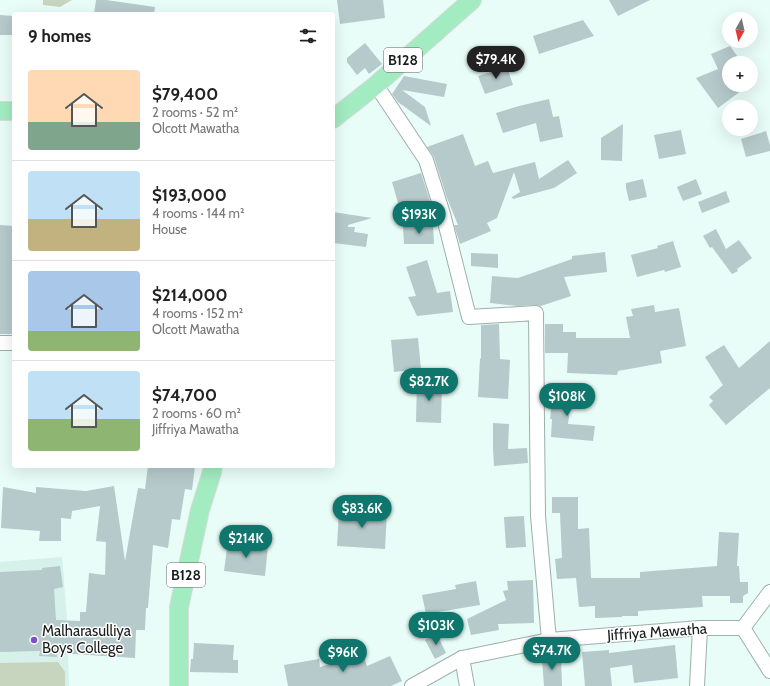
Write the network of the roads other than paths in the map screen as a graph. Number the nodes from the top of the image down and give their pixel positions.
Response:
1 (472, 0) edge
2 (376, 85) junction
3 (0, 111) edge
4 (12, 111) edge
5 (335, 117) edge
6 (0, 343) edge
7 (12, 343) edge
8 (213, 468) edge
9 (770, 592) edge
10 (700, 628) junction
11 (743, 628) junction
12 (549, 640) junction
13 (462, 658) junction
14 (770, 671) edge
15 (179, 686) edge
16 (412, 686) edge
17 (467, 686) edge
18 (697, 686) edge

1 - 2 main road, B128
2 - 5 main road, B128
2 - 12 street
3 - 4 main road
6 - 7 street
8 - 15 main road, B128
9 - 11 street
10 - 11 street, Jiffriya Mawatha
10 - 12 street, Jiffriya Mawatha
10 - 18 street
11 - 14 street
12 - 13 street, Jiffriya Mawatha
13 - 16 street, Jiffriya Mawatha
13 - 17 street

